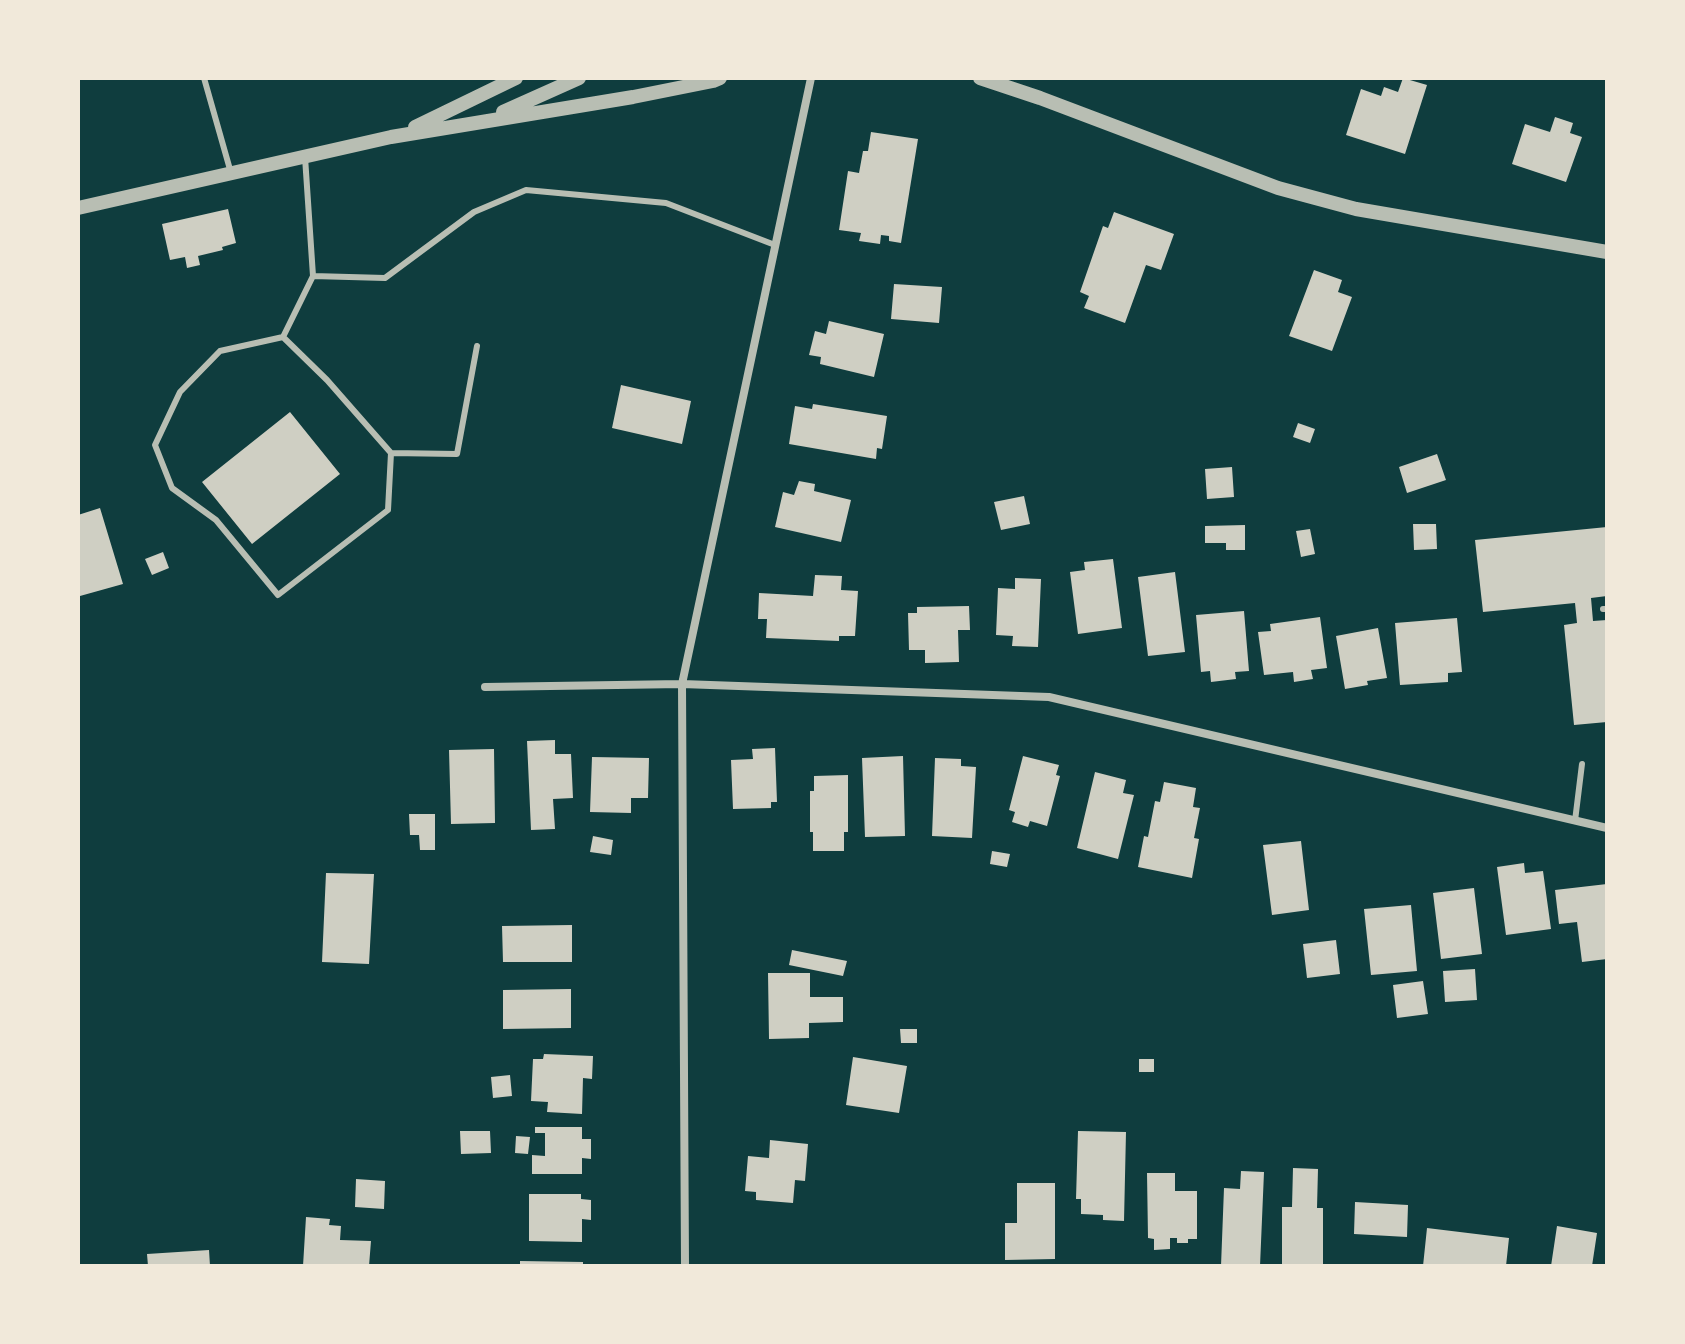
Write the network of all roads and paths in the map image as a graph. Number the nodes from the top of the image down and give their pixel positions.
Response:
1 (204, 78) edge
2 (516, 78) edge
3 (579, 78) edge
4 (720, 78) edge
5 (811, 78) edge
6 (981, 78) edge
7 (477, 123) junction
8 (391, 137) junction
9 (305, 156) junction
10 (231, 173) junction
11 (78, 208) edge
12 (775, 245) junction
13 (1607, 252) edge
14 (313, 276) junction
15 (283, 337) junction
16 (477, 346) dead end
17 (391, 453) junction
18 (682, 684) junction
19 (485, 687) dead end
20 (1582, 764) dead end
21 (1575, 821) junction
22 (1607, 828) edge
23 (685, 1266) edge

1 - 10 lane
2 - 8 street
3 - 7 street
4 - 7 street
5 - 12 street
6 - 13 street
7 - 8 street
8 - 9 street
9 - 10 street
9 - 14 lane
10 - 11 street
12 - 14 lane
12 - 18 street
14 - 15 lane
15 - 17 lane
15 - 17 lane
16 - 17 lane
18 - 19 street
18 - 21 street
18 - 23 street
20 - 21 lane
21 - 22 street

